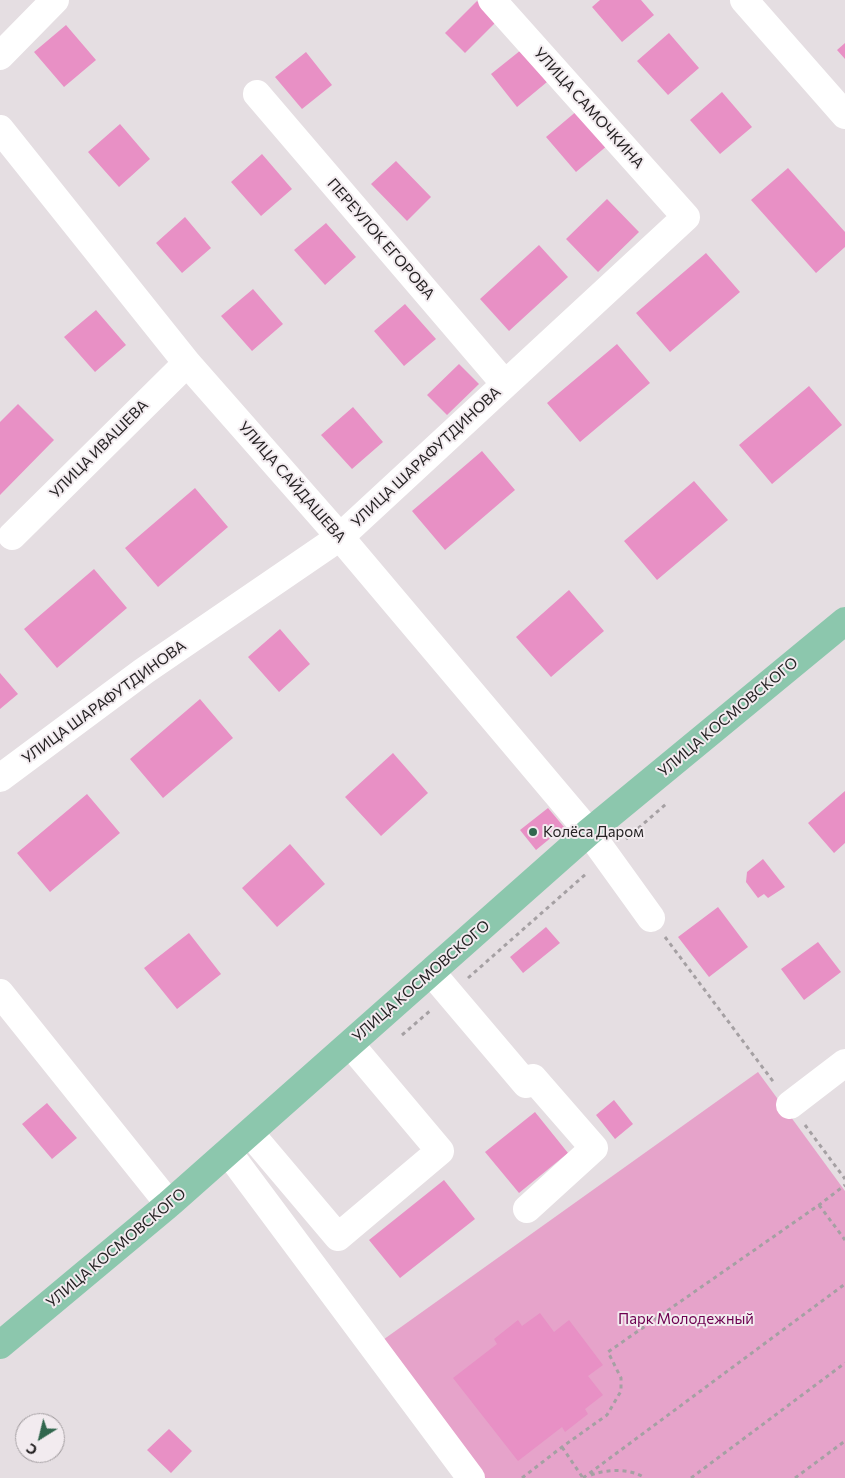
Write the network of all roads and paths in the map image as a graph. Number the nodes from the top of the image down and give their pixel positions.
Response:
1 (55, 0) edge
2 (492, 0) edge
3 (744, 0) edge
4 (0, 56) edge
5 (257, 94) dead end
6 (845, 115) edge
7 (0, 129) edge
8 (686, 217) joint
9 (187, 363) junction
10 (505, 384) junction
11 (12, 536) dead end
12 (340, 537) junction
13 (845, 621) edge
14 (0, 778) edge
15 (590, 832) junction
16 (652, 918) joint
17 (431, 972) junction
18 (0, 993) edge
19 (350, 1044) junction
20 (845, 1063) edge
21 (790, 1105) junction
22 (250, 1133) junction
23 (228, 1152) junction
24 (845, 1179) edge
25 (845, 1185) edge
26 (169, 1204) junction
27 (819, 1205) junction
28 (527, 1209) dead end
29 (845, 1240) edge
30 (845, 1284) edge
31 (0, 1345) edge
32 (845, 1363) edge
33 (845, 1441) edge
34 (562, 1447) junction
35 (471, 1478) edge
36 (522, 1478) edge
37 (583, 1478) edge
38 (645, 1478) edge
39 (691, 1478) edge
40 (795, 1478) edge

1 - 4 street
2 - 8 street, УЛИЦА САМОЧКИНА
3 - 6 street
5 - 10 street, ПЕРЕУЛОК ЕГОРОВА
7 - 9 street, УЛИЦА САЙДАШЕВА
8 - 10 street, УЛИЦА ШАРАФУТДИНОВА
9 - 11 street, УЛИЦА ИВАШЕВА
9 - 12 street, УЛИЦА САЙДАШЕВА
10 - 12 street, УЛИЦА ШАРАФУТДИНОВА
12 - 14 street, УЛИЦА ШАРАФУТДИНОВА
12 - 15 street, УЛИЦА САЙДАШЕВА
13 - 15 main road, УЛИЦА КОСМОВСКОГО
15 - 16 street, УЛИЦА САЙДАШЕВА
15 - 17 main road, УЛИЦА КОСМОВСКОГО
16 - 21 path
17 - 19 main road, УЛИЦА КОСМОВСКОГО
17 - 28 street
18 - 26 street
19 - 22 main road, УЛИЦА КОСМОВСКОГО
19 - 22 street
20 - 21 street
21 - 24 path
22 - 23 main road, УЛИЦА КОСМОВСКОГО
23 - 26 main road, УЛИЦА КОСМОВСКОГО
23 - 35 street
25 - 27 path
26 - 31 main road, УЛИЦА КОСМОВСКОГО
27 - 29 path
27 - 34 path
30 - 37 path
32 - 39 path
33 - 40 path
34 - 36 path
34 - 37 path
37 - 38 path

